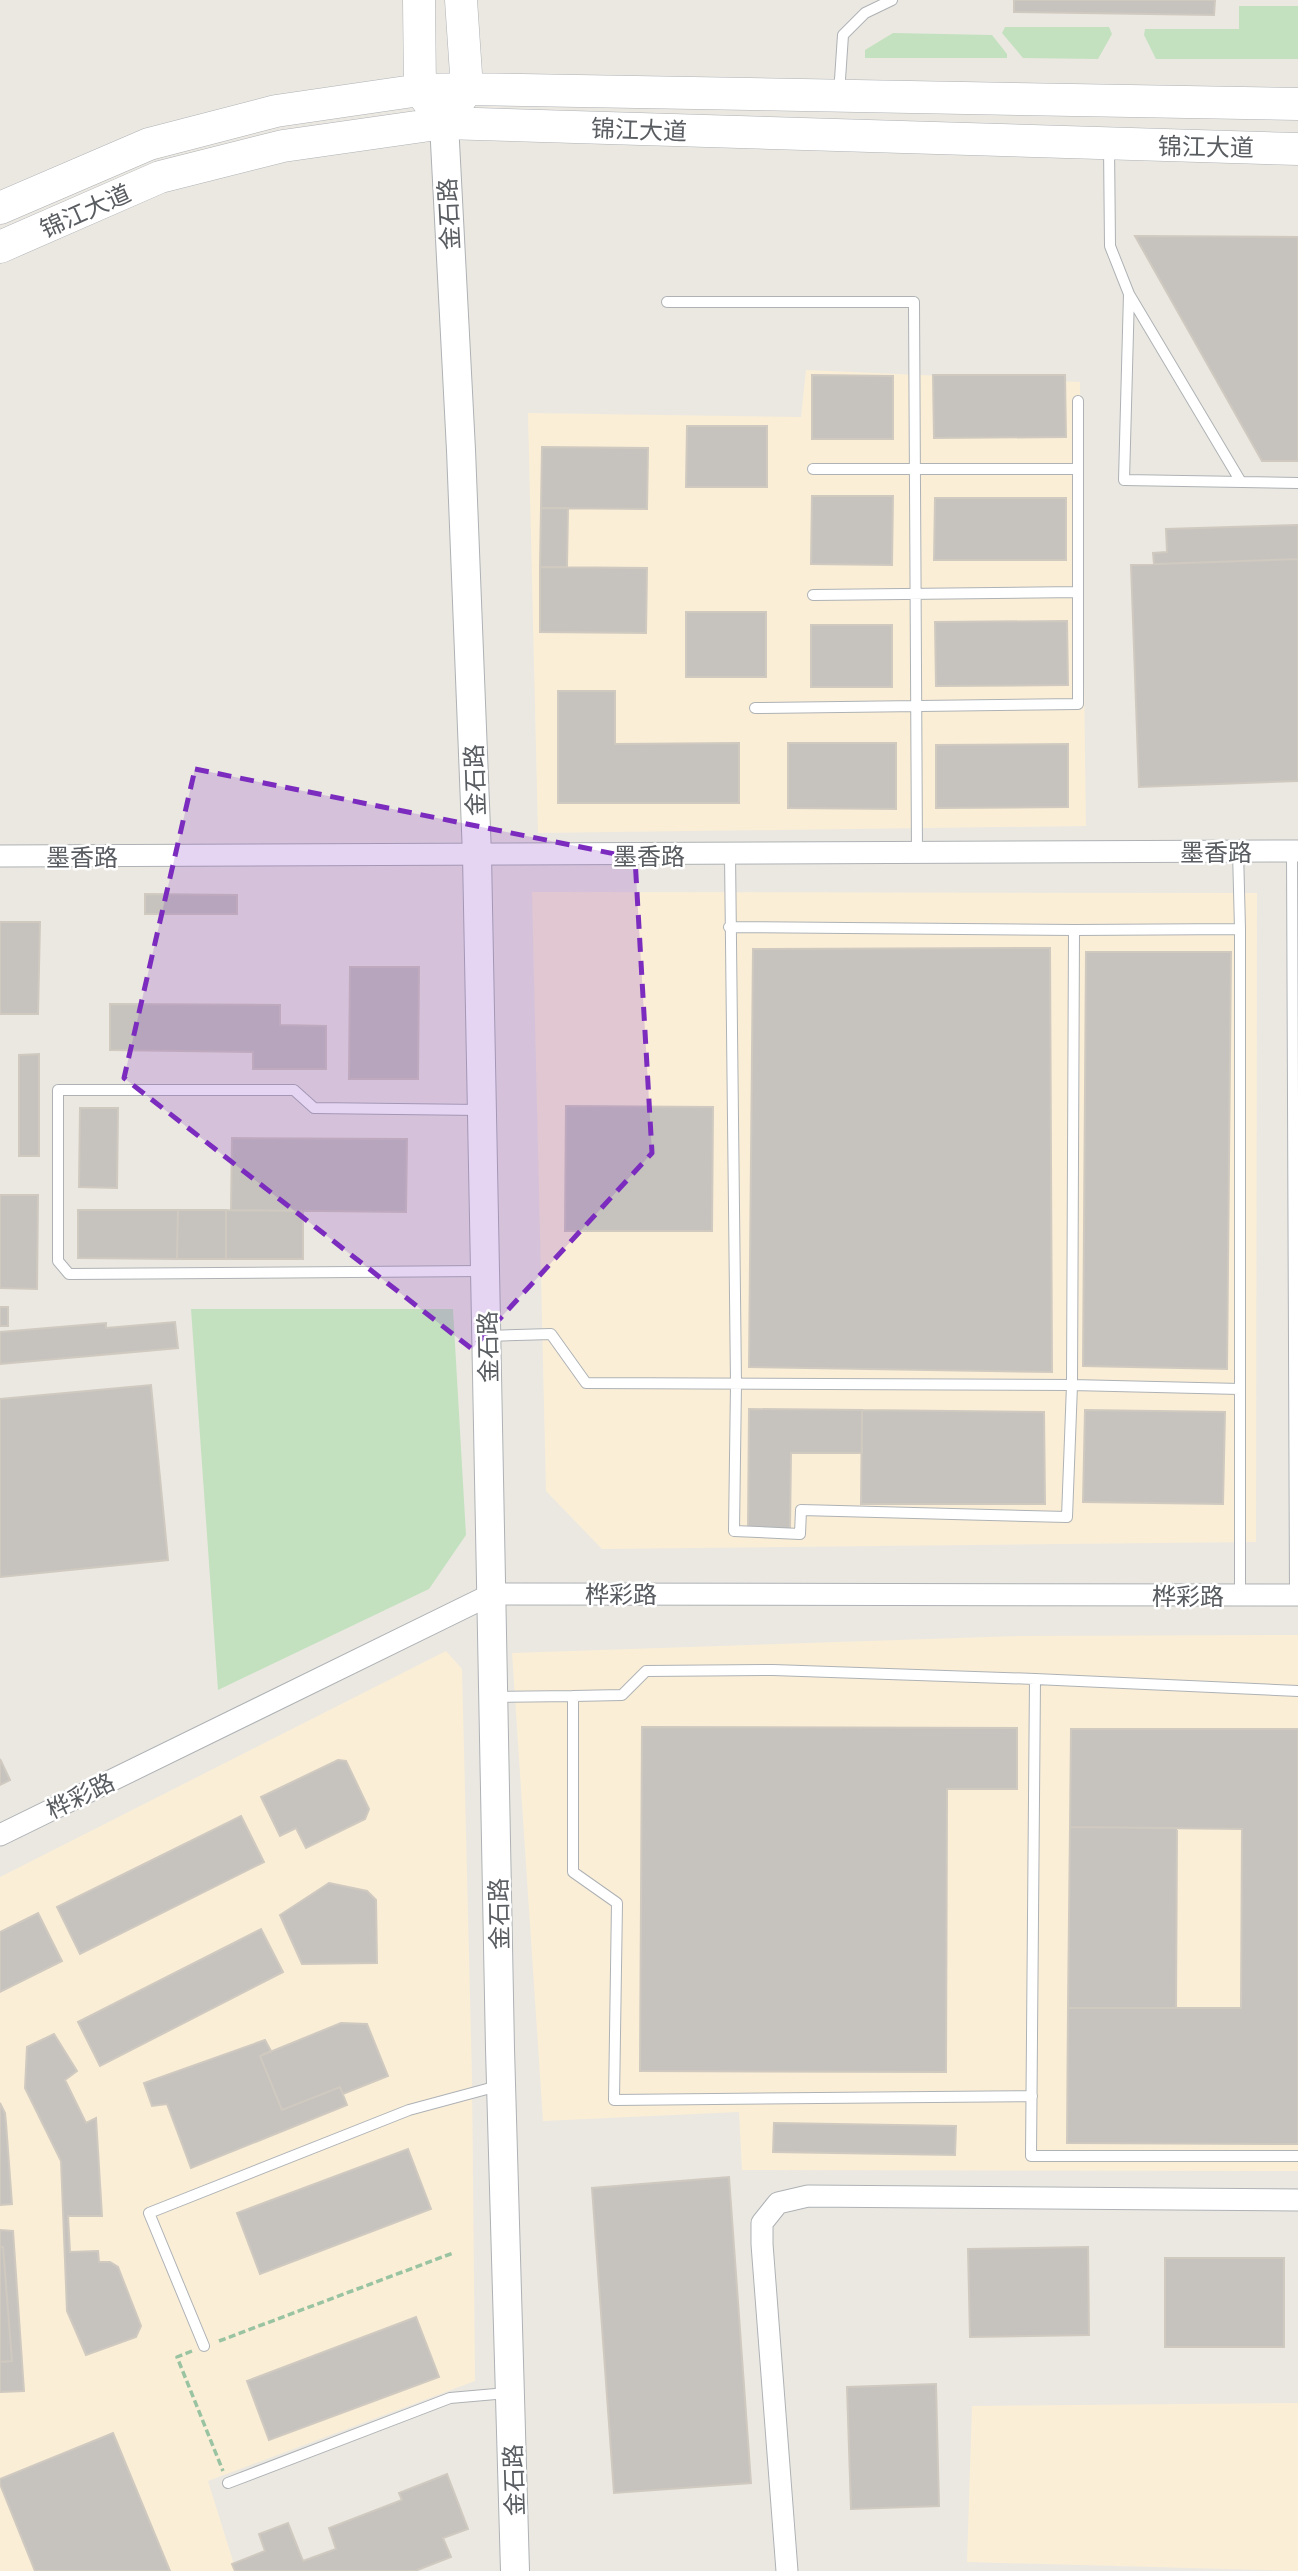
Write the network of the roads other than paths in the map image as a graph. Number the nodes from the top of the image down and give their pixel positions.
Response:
1 (419, 0) edge
2 (461, 0) edge
3 (891, 0) edge
4 (467, 89) junction
5 (420, 90) junction
6 (839, 95) junction
7 (1298, 104) edge
8 (443, 123) junction
9 (1109, 144) junction
10 (1298, 149) edge
11 (0, 208) edge
12 (0, 247) edge
13 (1129, 294) junction
14 (667, 302) dead end
15 (1078, 401) dead end
16 (813, 469) dead end
17 (915, 469) junction
18 (1078, 469) junction
19 (1241, 482) junction
20 (1298, 483) edge
21 (1078, 592) junction
22 (813, 595) dead end
23 (916, 595) junction
24 (916, 706) junction
25 (755, 708) dead end
26 (1238, 851) junction
27 (1295, 851) edge
28 (917, 853) junction
29 (477, 855) junction
30 (730, 855) junction
31 (0, 856) edge
32 (729, 927) junction
33 (1240, 929) junction
34 (1074, 930) junction
35 (482, 1110) junction
36 (486, 1271) junction
37 (487, 1336) junction
38 (736, 1384) junction
39 (1072, 1385) junction
40 (1240, 1389) junction
41 (492, 1594) junction
42 (1240, 1595) junction
43 (1297, 1595) edge
44 (1035, 1679) junction
45 (1298, 1691) edge
46 (494, 1696) junction
47 (573, 1696) junction
48 (0, 1835) edge
49 (501, 2085) junction
50 (1032, 2096) junction
51 (1298, 2157) edge
52 (1298, 2200) edge
53 (204, 2346) road end
54 (510, 2393) junction
55 (228, 2483) road end
56 (515, 2571) edge
57 (787, 2571) edge

1 - 5 main road
2 - 4 main road
3 - 6 lane
4 - 5 main road, 锦江大道
4 - 6 main road, 锦江大道
4 - 8 main road
5 - 8 main road
5 - 11 main road, 锦江大道
6 - 7 main road, 锦江大道
8 - 9 main road, 锦江大道
8 - 12 main road, 锦江大道
8 - 29 street, 金石路
9 - 10 main road, 锦江大道
9 - 13 lane
13 - 19 lane
13 - 19 lane
14 - 17 lane
15 - 18 lane
16 - 17 lane
17 - 18 lane
17 - 23 lane
18 - 21 lane
19 - 20 lane
21 - 23 lane
21 - 24 lane
22 - 23 lane
23 - 24 lane
24 - 25 lane
24 - 28 lane
26 - 27 street, 墨香路
26 - 28 street, 墨香路
26 - 33 lane
27 - 43 lane
28 - 30 street, 墨香路
29 - 30 street, 墨香路
29 - 31 street, 墨香路
29 - 35 street, 金石路
30 - 32 lane
32 - 34 lane
32 - 38 lane
33 - 34 lane
33 - 40 lane
34 - 39 lane
35 - 36 street, 金石路
35 - 36 lane
36 - 37 street, 金石路
37 - 38 lane
37 - 41 street, 金石路
38 - 39 lane
38 - 39 lane
39 - 40 lane
40 - 42 lane
41 - 42 street, 桦彩路
41 - 46 street, 金石路
41 - 48 street, 桦彩路
42 - 43 street, 桦彩路
44 - 45 lane
44 - 47 lane
44 - 50 lane
46 - 47 lane
46 - 49 street, 金石路
47 - 50 lane
49 - 53 lane
49 - 54 street, 金石路
50 - 51 lane
52 - 57 street
54 - 55 lane
54 - 56 street, 金石路

